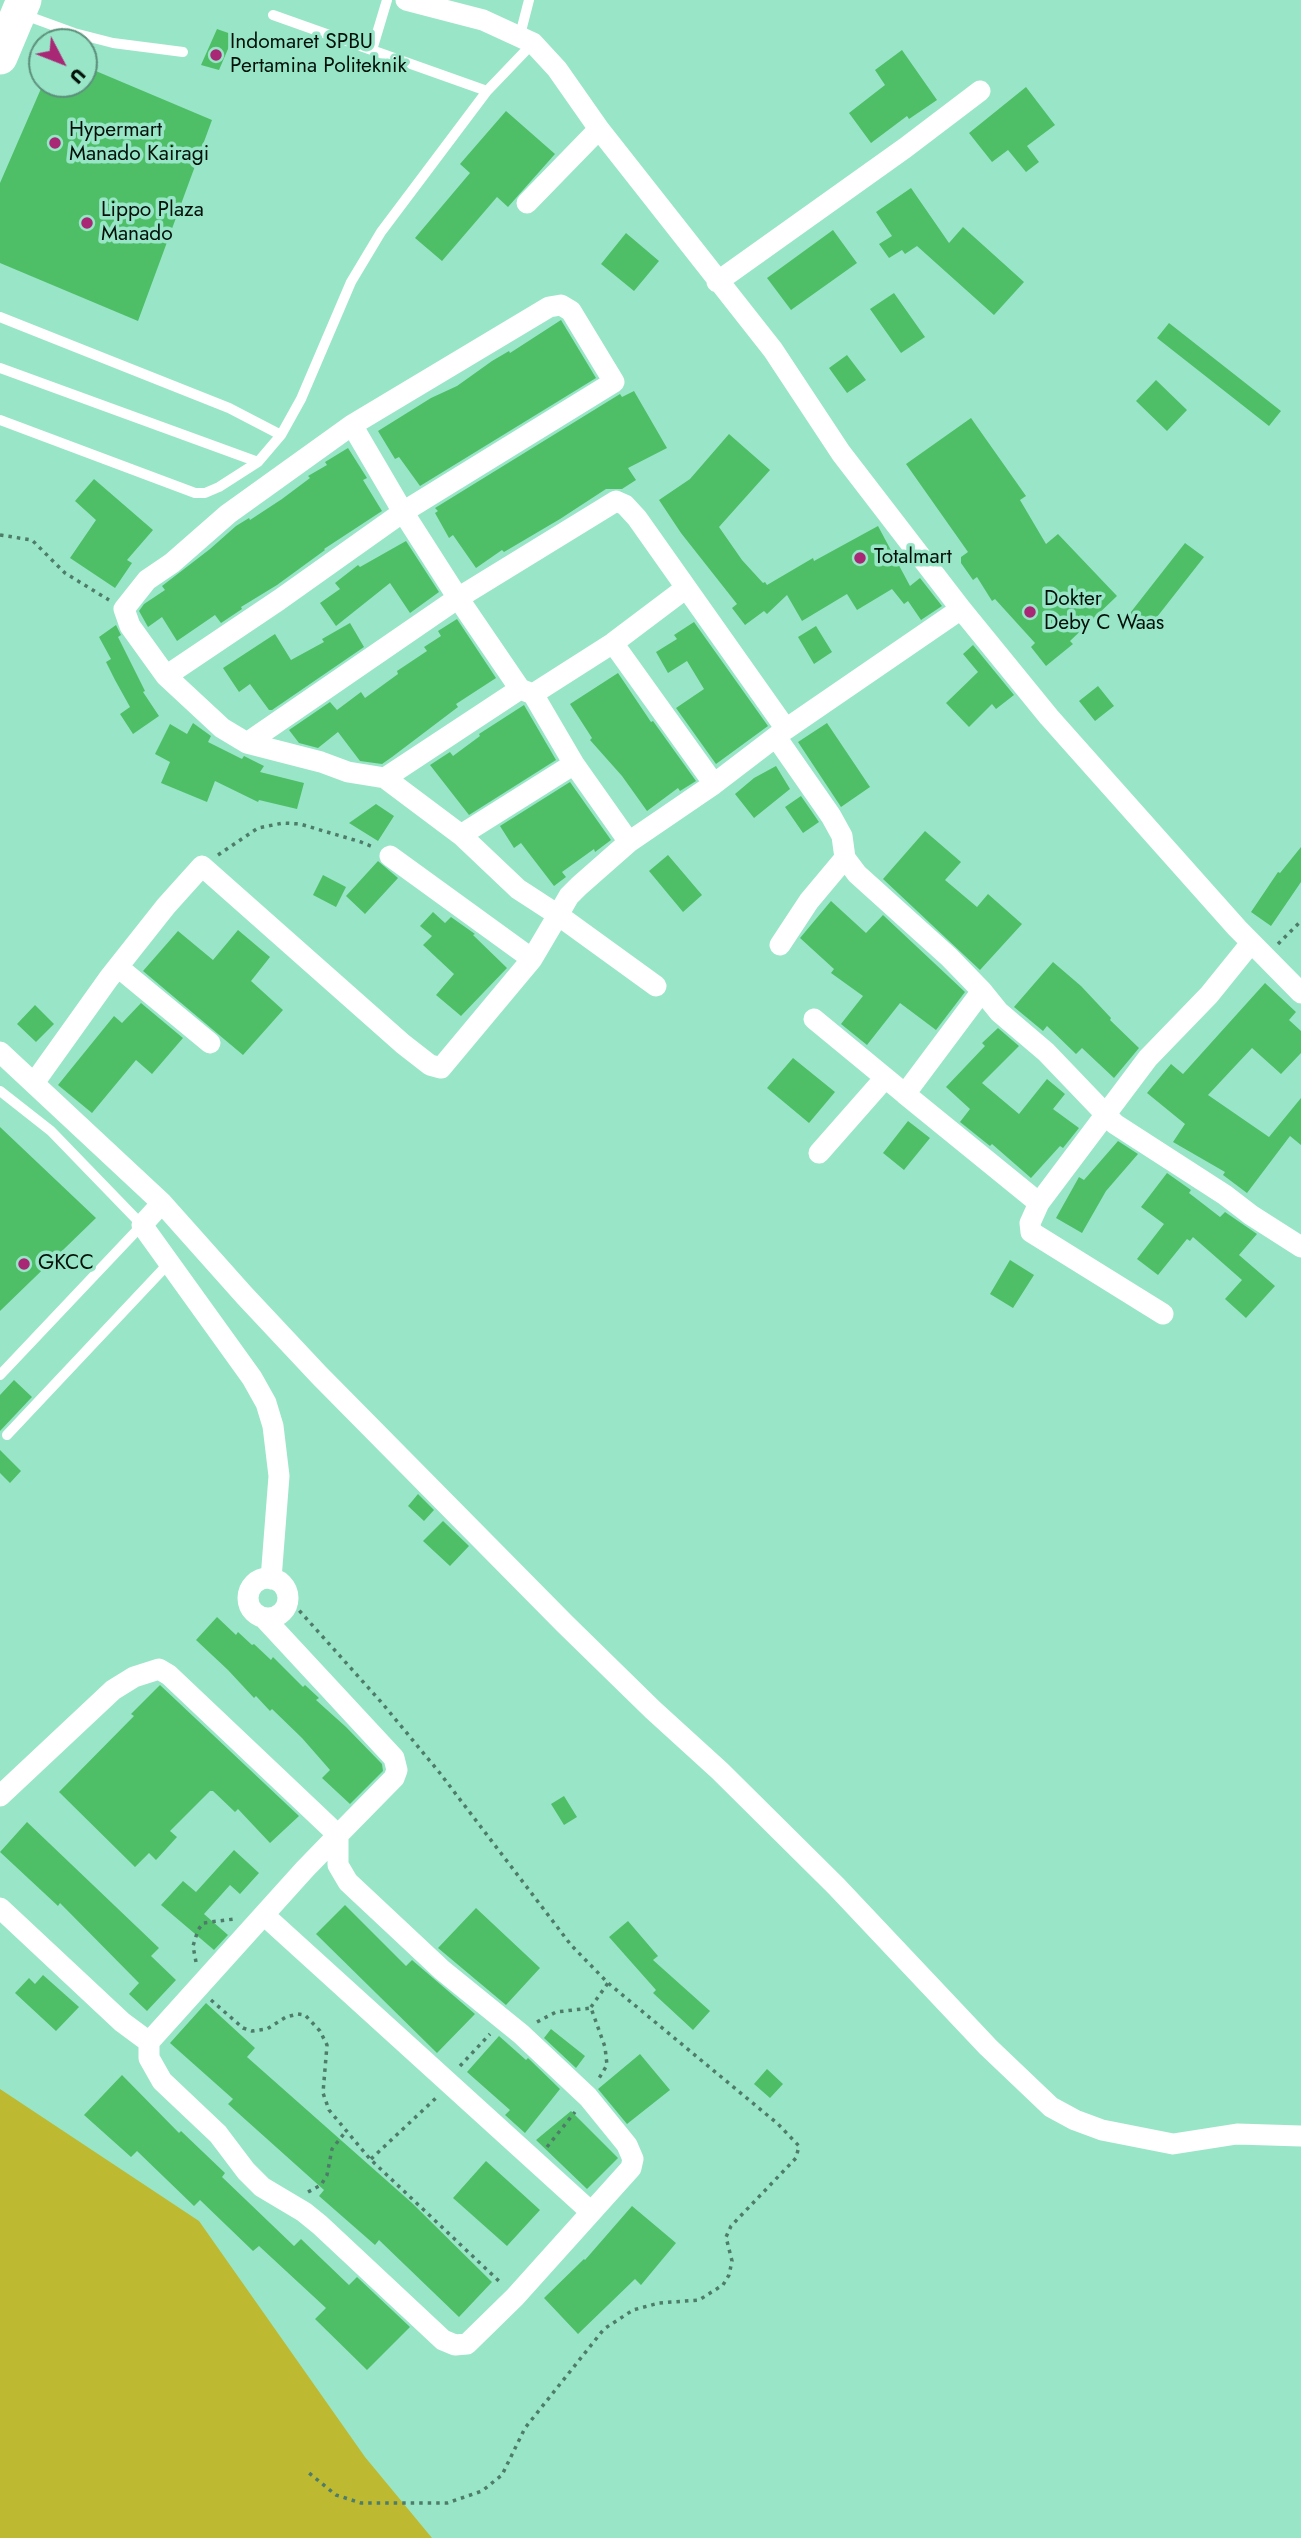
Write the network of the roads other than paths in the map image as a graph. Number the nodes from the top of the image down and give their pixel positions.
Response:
1 (387, 0) edge
2 (406, 0) edge
3 (529, 0) edge
4 (22, 6) edge
5 (273, 15) dead end
6 (527, 39) junction
7 (372, 50) junction
8 (183, 51) dead end
9 (0, 57) edge
10 (487, 91) junction
11 (979, 91) dead end
12 (599, 129) junction
13 (527, 203) dead end
14 (717, 282) junction
15 (0, 317) edge
16 (0, 368) edge
17 (0, 420) edge
18 (352, 425) junction
19 (281, 435) junction
20 (258, 462) junction
21 (403, 512) junction
22 (686, 588) junction
23 (458, 598) junction
24 (961, 609) junction
25 (613, 643) junction
26 (166, 676) junction
27 (526, 692) junction
28 (781, 733) junction
29 (247, 743) junction
30 (573, 765) junction
31 (385, 778) junction
32 (714, 784) junction
33 (461, 835) junction
34 (629, 842) junction
35 (390, 856) road end
36 (845, 858) junction
37 (558, 915) junction
38 (780, 945) dead end
39 (1258, 950) junction
40 (532, 959) junction
41 (118, 967) junction
42 (656, 986) dead end
43 (982, 990) junction
44 (1301, 993) edge
45 (814, 1019) dead end
46 (210, 1043) dead end
47 (0, 1052) edge
48 (886, 1078) junction
49 (34, 1083) junction
50 (0, 1091) edge
51 (905, 1094) junction
52 (1107, 1113) junction
53 (819, 1153) dead end
54 (162, 1203) junction
55 (1039, 1203) junction
56 (142, 1225) junction
57 (1301, 1247) edge
58 (169, 1263) junction
59 (1163, 1314) dead end
60 (0, 1375) edge
61 (7, 1435) dead end
62 (271, 1578) junction
63 (264, 1618) junction
64 (0, 1796) edge
65 (338, 1835) junction
66 (0, 1908) edge
67 (264, 1915) junction
68 (149, 2042) junction
69 (1301, 2136) edge
70 (591, 2212) junction

1 - 7 lane
2 - 6 street
3 - 6 lane
4 - 8 lane
4 - 9 highway
5 - 7 lane
6 - 10 lane
6 - 12 street
7 - 10 lane
10 - 19 lane
11 - 14 street
12 - 13 street
12 - 14 street
14 - 24 street
15 - 19 lane
16 - 20 lane
17 - 20 lane
18 - 21 street
18 - 21 street
18 - 26 street
19 - 20 lane
21 - 23 street
21 - 26 street
22 - 23 street
22 - 25 street
22 - 28 street
23 - 27 street
23 - 29 street
24 - 28 street
24 - 39 street
25 - 27 street
25 - 32 street
26 - 29 street
27 - 30 street
27 - 31 street
28 - 32 street
28 - 36 street
29 - 31 street
30 - 33 street
30 - 34 street
31 - 33 street
32 - 34 street
33 - 37 street
34 - 37 street
35 - 40 street
36 - 38 street
36 - 43 street
37 - 40 street
37 - 42 street
39 - 44 street
39 - 52 street
40 - 41 street
41 - 46 street
41 - 49 street
43 - 51 street
43 - 52 street
45 - 48 street
47 - 49 street
48 - 51 street
48 - 53 street
49 - 54 street
50 - 56 lane
51 - 55 street
52 - 55 street
52 - 57 street
54 - 56 street
54 - 69 street
55 - 59 street
56 - 58 street
56 - 60 lane
58 - 61 lane
58 - 62 street
62 - 63 street
62 - 63 street
63 - 65 street
64 - 65 street
65 - 67 street
65 - 70 street
66 - 68 street
67 - 68 street
67 - 70 street
68 - 70 street

